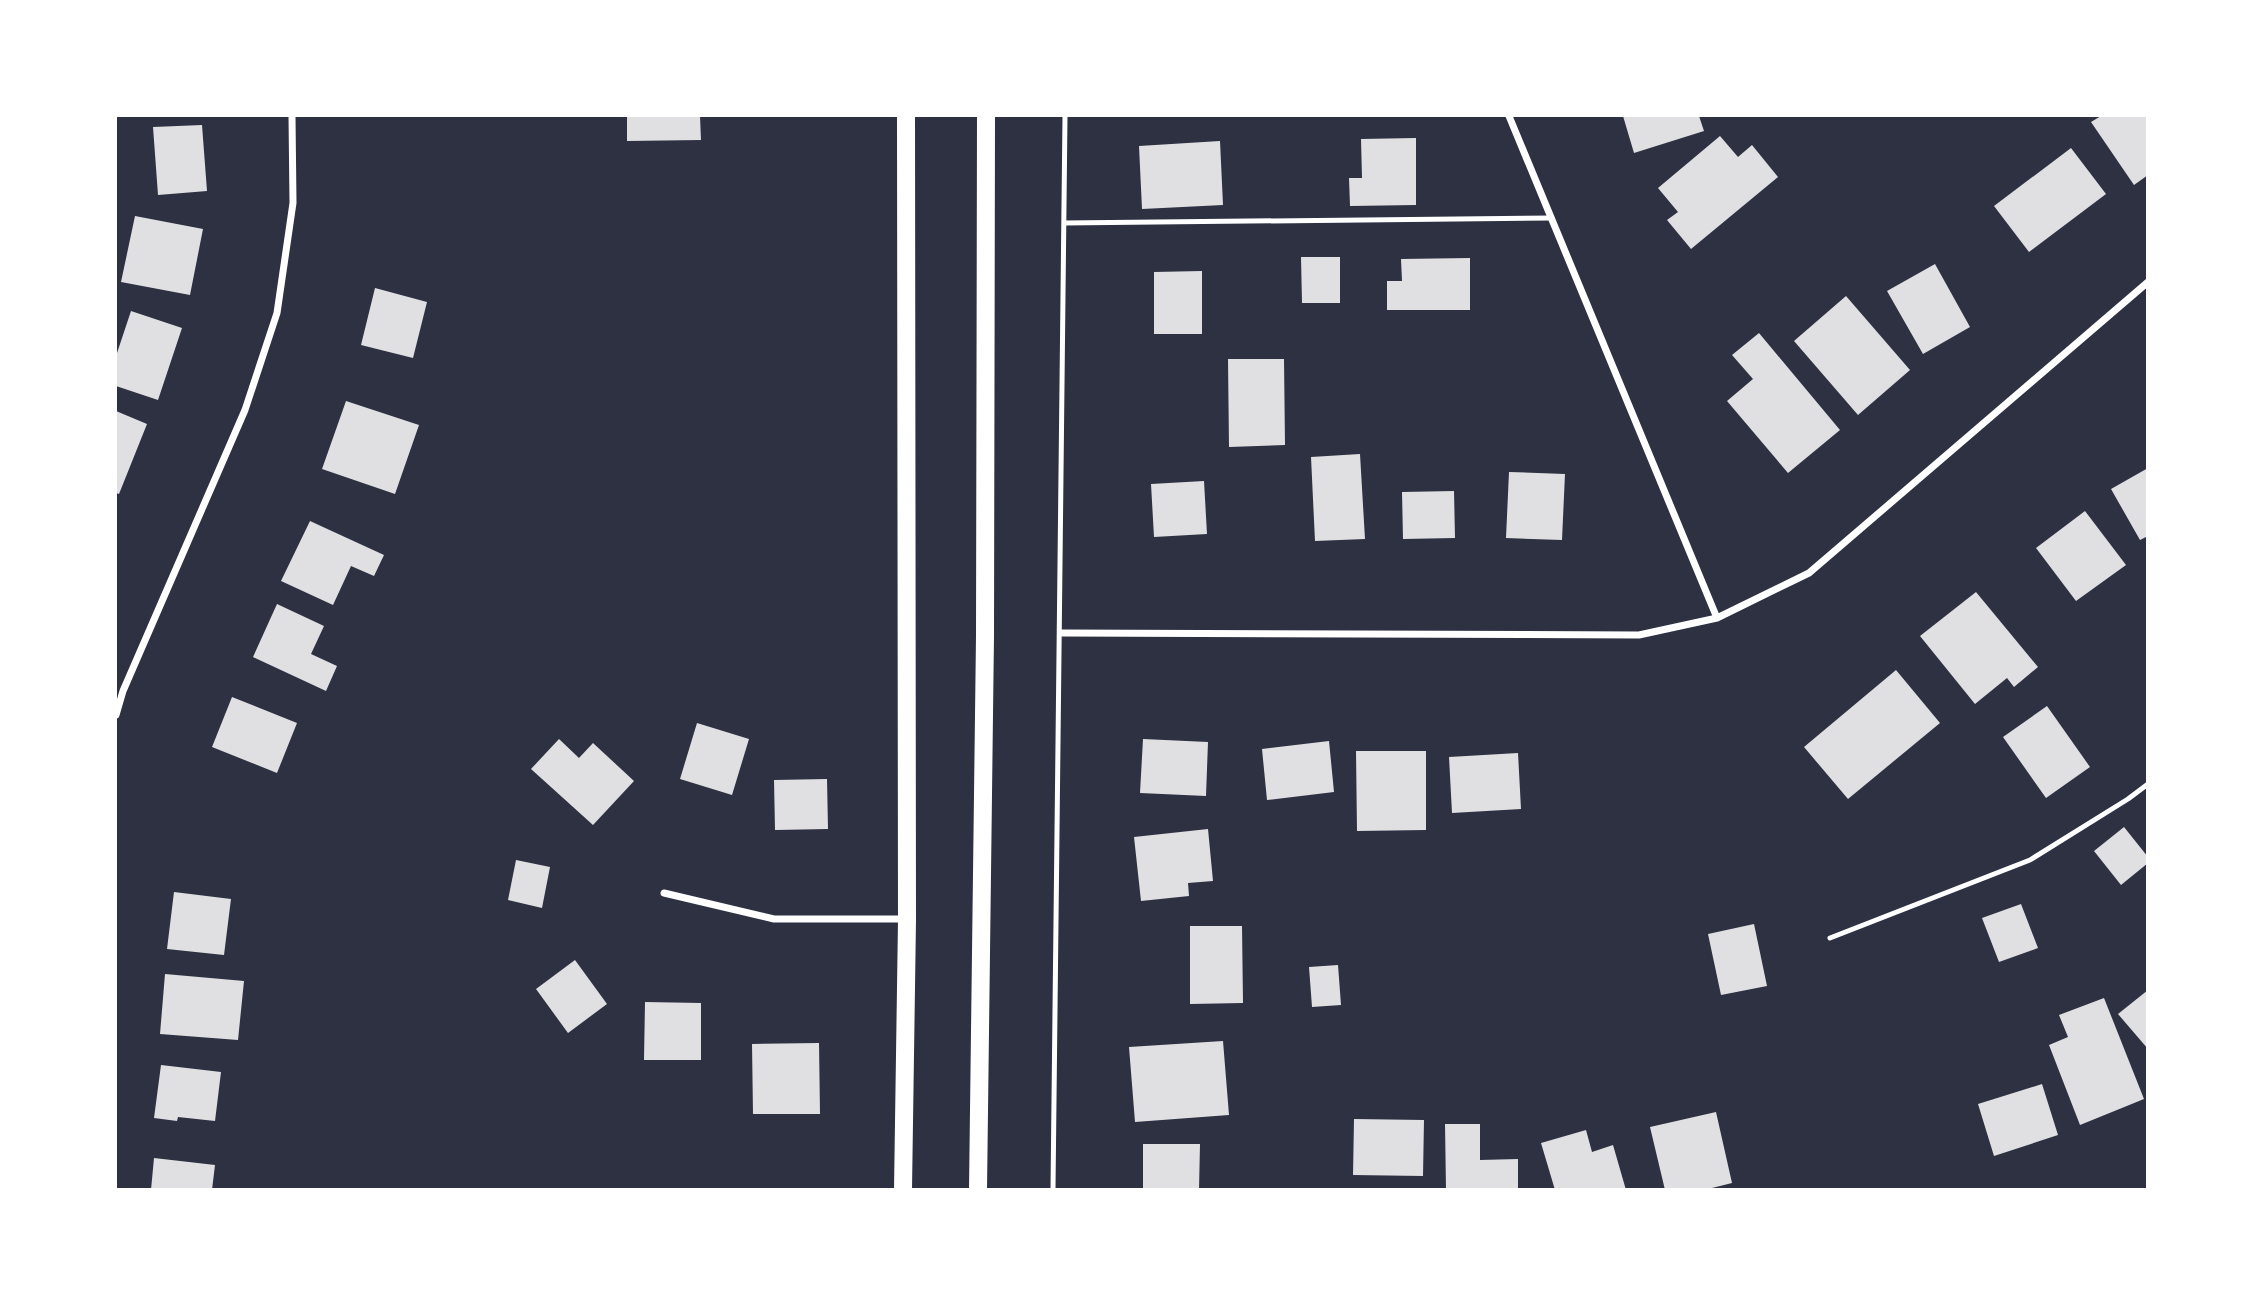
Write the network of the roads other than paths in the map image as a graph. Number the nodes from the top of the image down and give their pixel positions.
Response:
1 (292, 116) edge
2 (906, 116) edge
3 (986, 116) edge
4 (1065, 116) edge
5 (1509, 116) edge
6 (1552, 218) junction
7 (1064, 223) junction
8 (2147, 282) edge
9 (1717, 618) junction
10 (1061, 633) junction
11 (119, 689) edge
12 (116, 715) edge
13 (2147, 784) edge
14 (664, 893) dead end
15 (907, 919) junction
16 (1830, 938) dead end
17 (903, 1189) edge
18 (978, 1189) edge
19 (1053, 1189) edge

1 - 11 street
2 - 15 main road
3 - 18 main road
4 - 7 lane
5 - 6 street
6 - 7 lane
6 - 9 street
7 - 10 lane
8 - 9 street
9 - 10 street
10 - 19 lane
11 - 12 street
13 - 16 lane
14 - 15 street
15 - 17 main road

